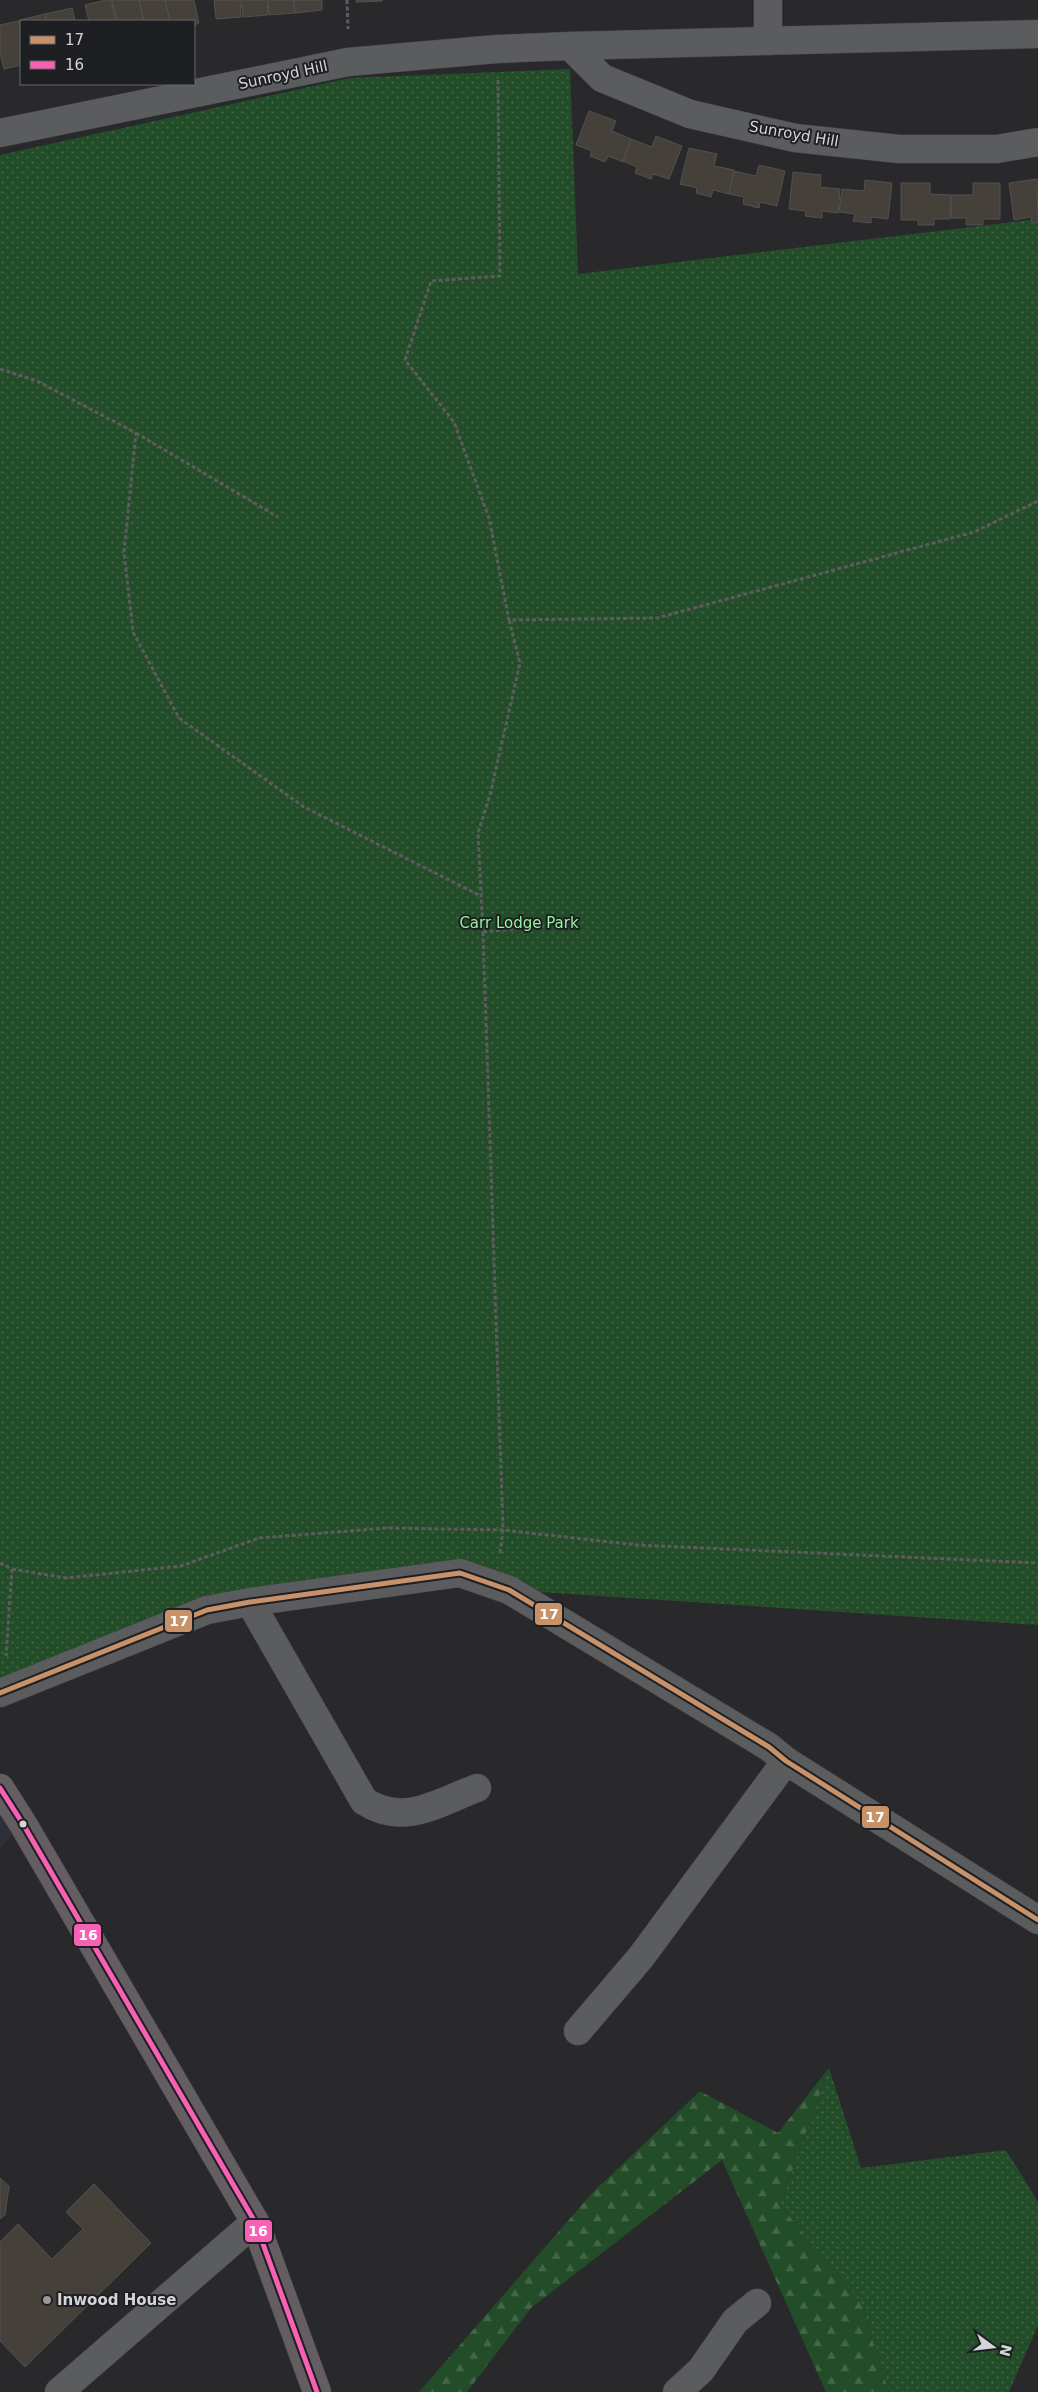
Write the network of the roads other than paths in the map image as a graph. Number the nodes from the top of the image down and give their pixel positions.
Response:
1 (768, 0) edge
2 (1038, 34) edge
3 (768, 41) junction
4 (570, 46) junction
5 (0, 133) edge
6 (1038, 142) edge
7 (250, 1602) junction
8 (2, 1692) edge
9 (786, 1761) junction
10 (0, 1788) edge
11 (477, 1788) dead end
12 (1038, 1920) edge
13 (578, 2031) dead end
14 (255, 2222) junction
15 (757, 2303) dead end
16 (59, 2392) edge
17 (317, 2392) edge
18 (677, 2392) edge

1 - 3 street
2 - 3 street, Sunroyd Hill
3 - 4 street, Sunroyd Hill
4 - 5 street, Sunroyd Hill
4 - 6 street, Sunroyd Hill
7 - 8 street
7 - 9 street
7 - 11 street
9 - 12 street
9 - 13 street
10 - 14 main road
14 - 16 street
14 - 17 main road
15 - 18 street

